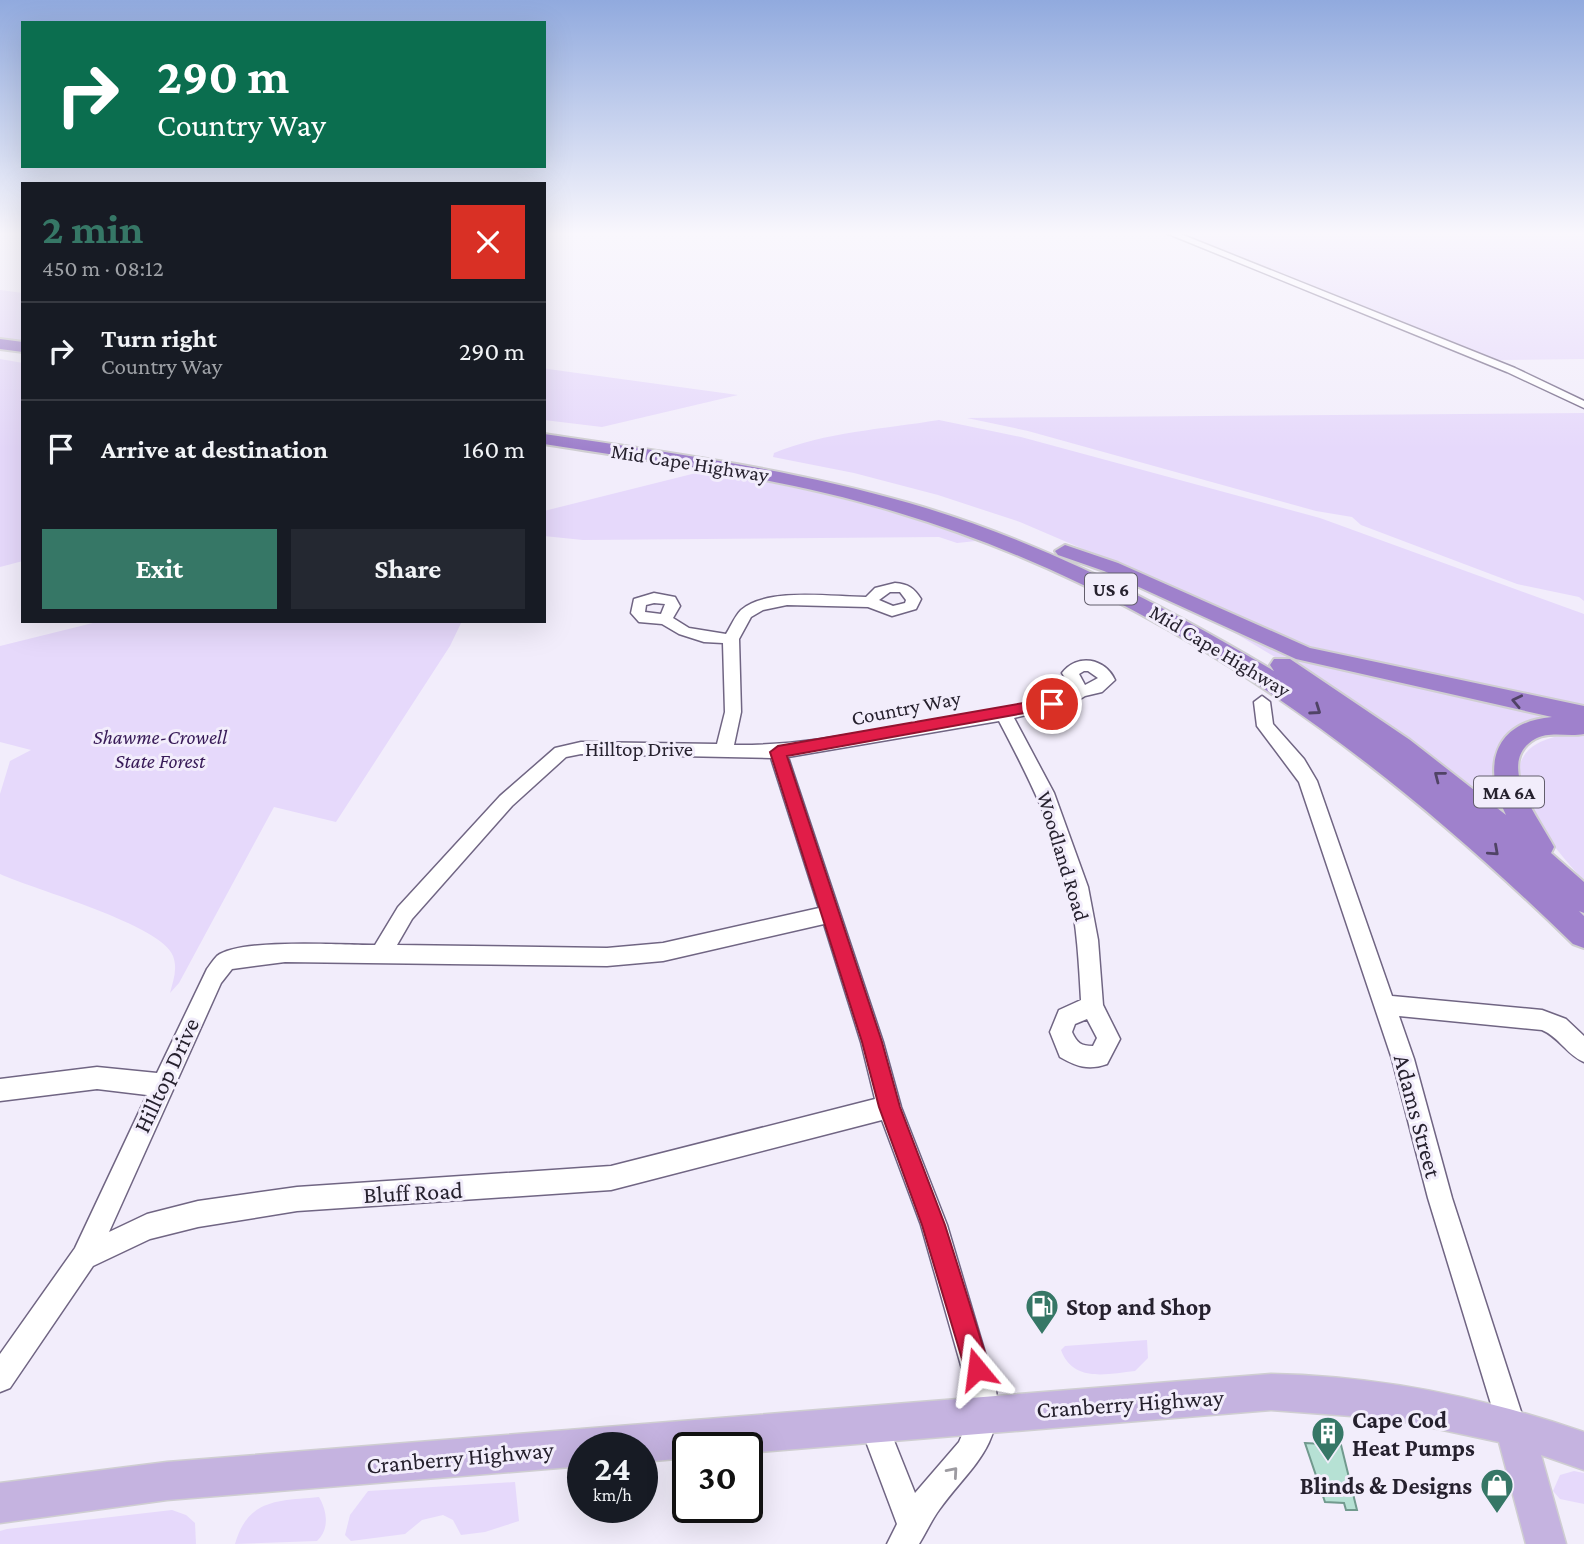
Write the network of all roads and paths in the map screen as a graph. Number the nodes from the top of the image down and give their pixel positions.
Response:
1 (1349, 305) edge
2 (0, 344) edge
3 (21, 347) edge
4 (0, 353) edge
5 (21, 357) edge
6 (1584, 405) edge
7 (546, 428) edge
8 (546, 439) edge
9 (1059, 549) junction
10 (870, 602) dead end
11 (665, 619) dead end
12 (731, 639) junction
13 (1081, 691) dead end
14 (1262, 702) dead end
15 (1004, 714) junction
16 (1584, 715) edge
17 (1584, 726) edge
18 (723, 750) junction
19 (778, 752) junction
20 (1584, 898) edge
21 (828, 914) junction
22 (1584, 935) edge
23 (381, 954) junction
24 (1384, 1005) junction
25 (1092, 1006) dead end
26 (1580, 1046) edge
27 (162, 1085) junction
28 (0, 1090) edge
29 (890, 1107) junction
30 (84, 1257) junction
31 (0, 1378) edge
32 (985, 1414) junction
33 (873, 1423) junction
34 (1512, 1426) junction
35 (1584, 1451) edge
36 (0, 1503) edge
37 (907, 1534) edge
38 (1546, 1544) edge

1 - 6 street
2 - 3 highway
4 - 5 highway
7 - 9 highway, Mid Cape Highway / US 6
8 -> 22 highway, Mid Cape Highway / US 6
16 -> 9 highway
20 -> 9 highway, Mid Cape Highway / US 6
10 - 12 street
11 - 12 street
12 - 18 street
13 - 15 street, Country Way
14 - 24 street, Adams Street
15 - 19 street, Country Way
15 - 25 street, Woodland Road
17 - 20 highway, MA 6A
18 - 19 street, Hilltop Drive
18 - 23 street, Hilltop Drive
19 - 21 street
21 - 23 street, Hilltop Drive
21 - 29 street
23 - 27 street, Hilltop Drive
24 - 26 street
24 - 34 street, Adams Street
27 - 28 street
27 - 30 street, Hilltop Drive
29 - 30 street, Bluff Road
29 - 32 street
30 - 31 street, Bluff Road
32 - 33 main road, Cranberry Highway
32 - 34 main road, Cranberry Highway
37 -> 32 street
33 - 36 main road, Cranberry Highway
33 - 37 street
34 - 35 main road, Cranberry Highway
34 - 38 main road, Adams Street

